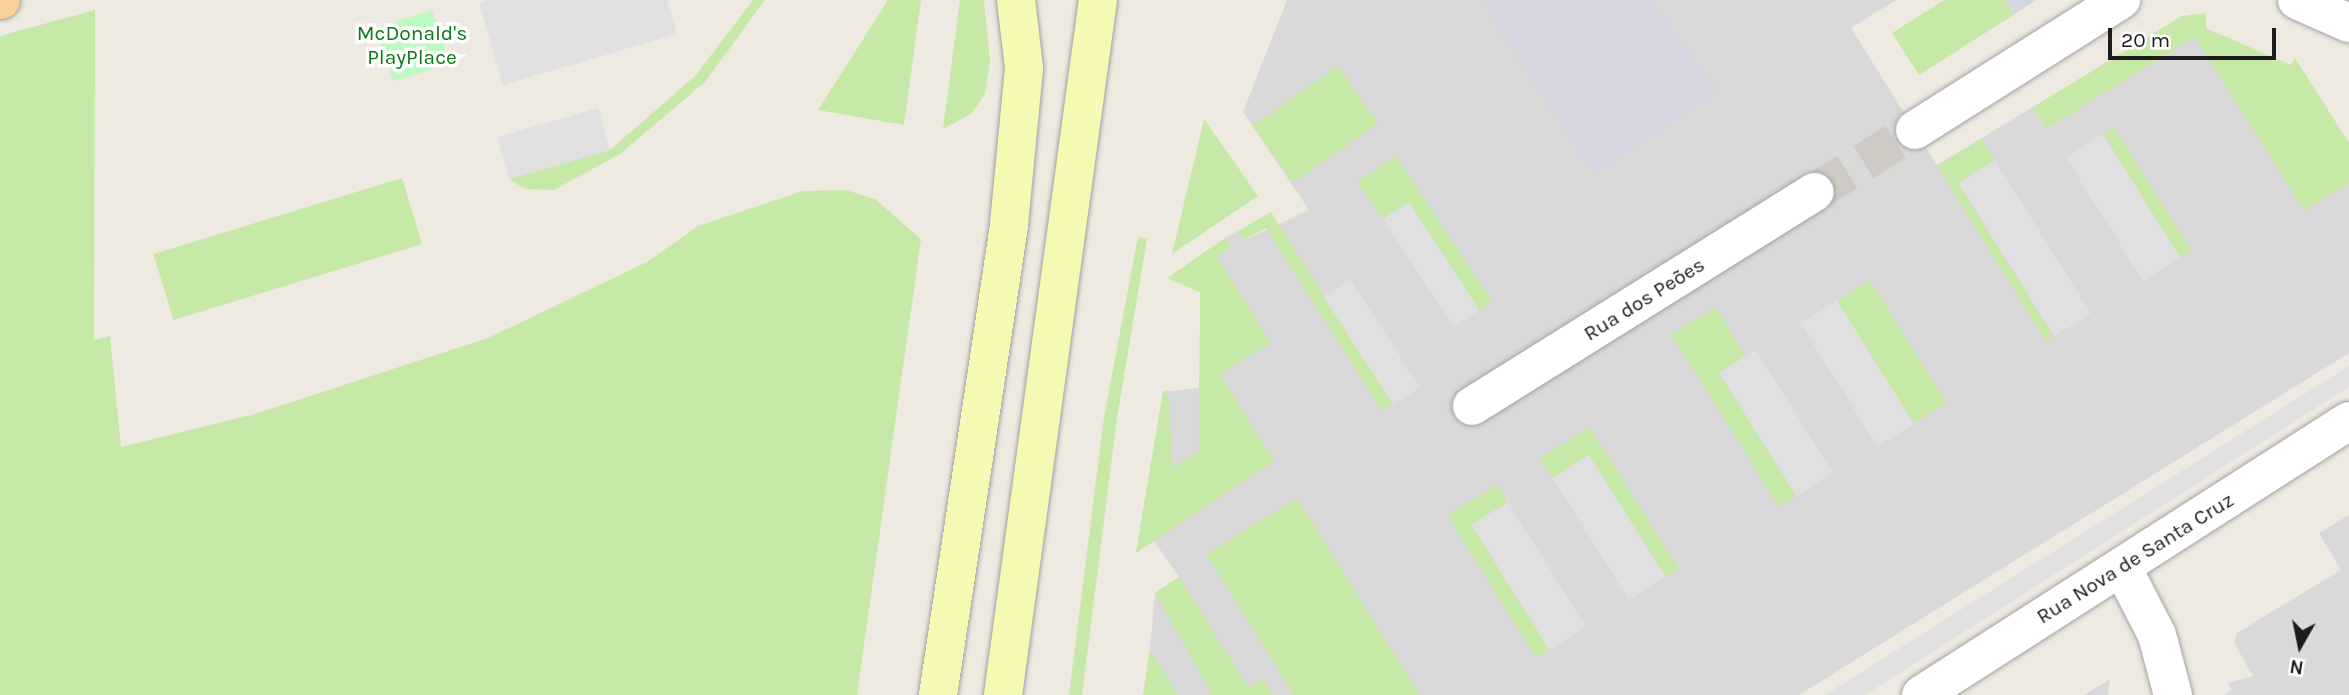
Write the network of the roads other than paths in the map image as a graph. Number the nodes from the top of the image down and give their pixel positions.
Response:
1 (1016, 0) edge
2 (1098, 0) edge
3 (2121, 0) edge
4 (2297, 0) edge
5 (2349, 23) edge
6 (1915, 130) tunnel mouth
7 (1815, 192) tunnel mouth
8 (1472, 406) dead end
9 (2349, 421) edge
10 (2122, 567) junction
11 (938, 695) edge
12 (1003, 695) edge
13 (1921, 695) edge
14 (2172, 695) edge

1 - 11 main road
2 - 12 main road
3 - 6 street
4 - 5 street
7 - 8 street, Rua dos Peões
9 - 10 street, Rua Nova de Santa Cruz
10 - 13 street, Rua Nova de Santa Cruz
10 - 14 street

